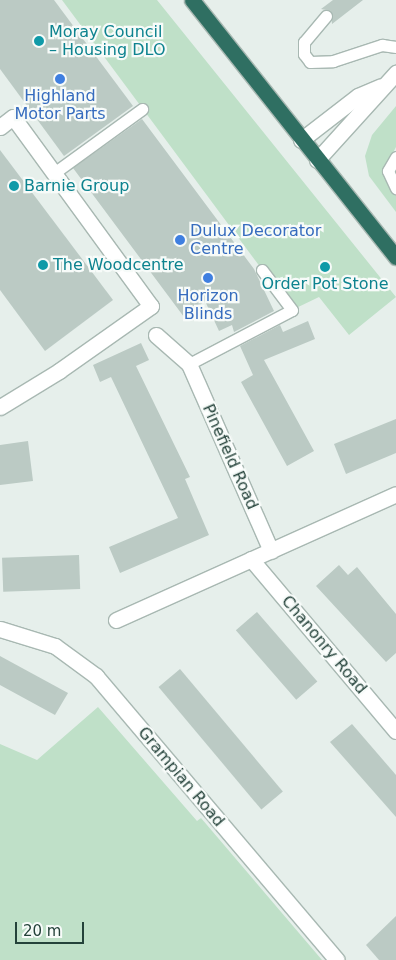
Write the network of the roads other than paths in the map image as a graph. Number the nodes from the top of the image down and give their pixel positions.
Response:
1 (192, 0) edge
2 (326, 16) dead end
3 (396, 47) edge
4 (396, 73) edge
5 (385, 84) junction
6 (142, 108) dead end
7 (0, 127) edge
8 (301, 140) junction
9 (396, 157) edge
10 (317, 160) junction
11 (54, 173) junction
12 (396, 188) edge
13 (396, 257) edge
14 (262, 270) dead end
15 (156, 334) dead end
16 (189, 364) junction
17 (0, 407) edge
18 (396, 494) edge
19 (270, 551) junction
20 (251, 559) junction
21 (116, 620) dead end
22 (0, 629) edge
23 (396, 731) edge
24 (338, 960) edge

1 - 8 highway
2 - 3 lane
4 - 5 street
5 - 8 street
5 - 10 street
6 - 11 lane
7 - 11 street
8 - 10 highway
9 - 12 lane
10 - 13 highway
11 - 17 street
14 - 16 lane
15 - 16 street, Pinefield Road
16 - 19 street, Pinefield Road
18 - 19 street
19 - 20 street
20 - 21 street
20 - 23 street, Chanonry Road
22 - 24 street, Grampian Road

